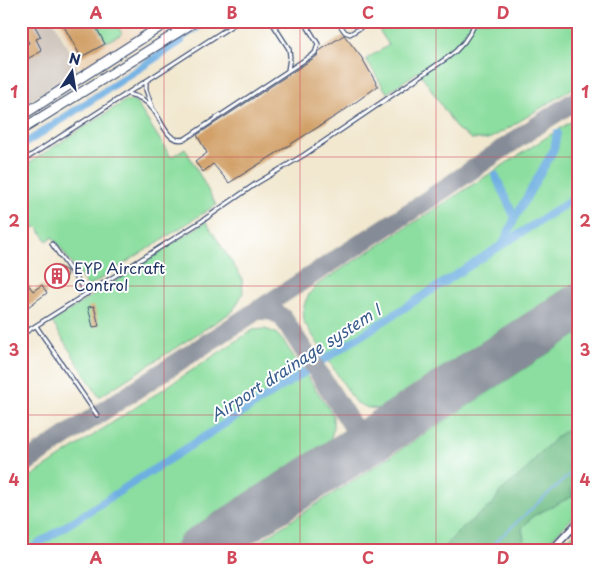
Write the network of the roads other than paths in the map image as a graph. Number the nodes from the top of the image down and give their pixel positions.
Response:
1 (169, 21) edge
2 (173, 21) edge
3 (196, 21) edge
4 (239, 21) edge
5 (271, 21) edge
6 (304, 21) edge
7 (337, 21) edge
8 (363, 21) edge
9 (476, 21) edge
10 (187, 24) edge
11 (177, 33) junction
12 (287, 70) junction
13 (146, 82) junction
14 (128, 94) junction
15 (152, 107) junction
16 (21, 116) edge
17 (21, 130) edge
18 (21, 162) edge
19 (52, 244) dead end
20 (87, 294) junction
21 (36, 326) junction
22 (21, 335) edge
23 (97, 414) dead end
24 (578, 522) edge
25 (578, 547) edge
26 (551, 551) edge
27 (572, 551) edge

1 - 16 main road
2 - 11 street
3 - 10 main road
4 - 13 lane
5 - 12 lane
6 - 12 lane
7 - 8 lane
9 - 20 lane
10 - 11 main road
11 - 17 main road
12 - 15 lane
13 - 14 lane
13 - 15 lane
14 - 15 lane
14 - 18 lane
19 - 20 lane
20 - 21 lane
21 - 22 lane
21 - 23 lane
24 - 26 street
25 - 27 street

